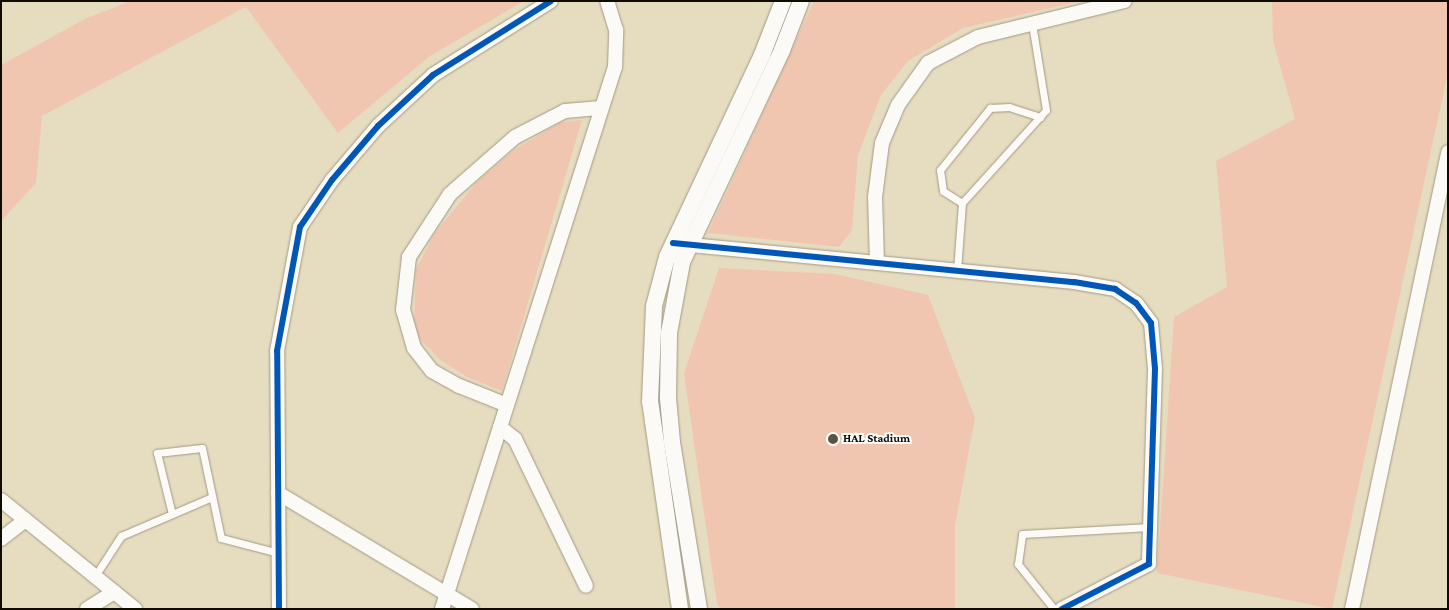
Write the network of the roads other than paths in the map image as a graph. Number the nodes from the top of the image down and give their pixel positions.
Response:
1 (551, 1) edge
2 (607, 1) edge
3 (783, 1) edge
4 (801, 1) edge
5 (1125, 1) edge
6 (1032, 24) junction
7 (601, 108) junction
8 (1040, 117) junction
9 (1448, 152) edge
10 (962, 204) junction
11 (674, 243) junction
12 (690, 245) junction
13 (877, 263) junction
14 (957, 271) junction
15 (507, 405) junction
16 (500, 427) junction
17 (278, 493) junction
18 (212, 497) junction
19 (1, 500) edge
20 (172, 514) junction
21 (25, 520) junction
22 (1150, 527) junction
23 (1, 539) edge
24 (278, 553) junction
25 (95, 576) junction
26 (586, 586) dead end
27 (114, 592) junction
28 (449, 595) junction
29 (87, 609) edge
30 (135, 609) edge
31 (279, 609) edge
32 (442, 609) edge
33 (472, 609) edge
34 (680, 609) edge
35 (699, 609) edge
36 (1054, 609) edge
37 (1062, 609) edge
38 (1352, 609) edge

1 - 17 street
2 - 7 street
3 - 11 street
4 - 12 street
5 - 6 street
6 - 8 lane
6 - 13 street
7 - 15 street
7 - 15 street
8 - 10 lane
8 - 10 lane
9 - 38 street
10 - 14 lane
11 - 12 street
11 - 34 street
12 - 13 street
12 - 35 street
13 - 14 street
14 - 22 street
15 - 16 street
16 - 26 street
16 - 28 street
17 - 24 street
17 - 28 street
18 - 20 lane
18 - 20 lane
18 - 24 lane
19 - 21 street
20 - 25 lane
21 - 23 street
21 - 25 street
22 - 36 lane
22 - 37 street
24 - 31 street
25 - 27 street
27 - 29 street
27 - 30 street
28 - 32 street
28 - 33 street

